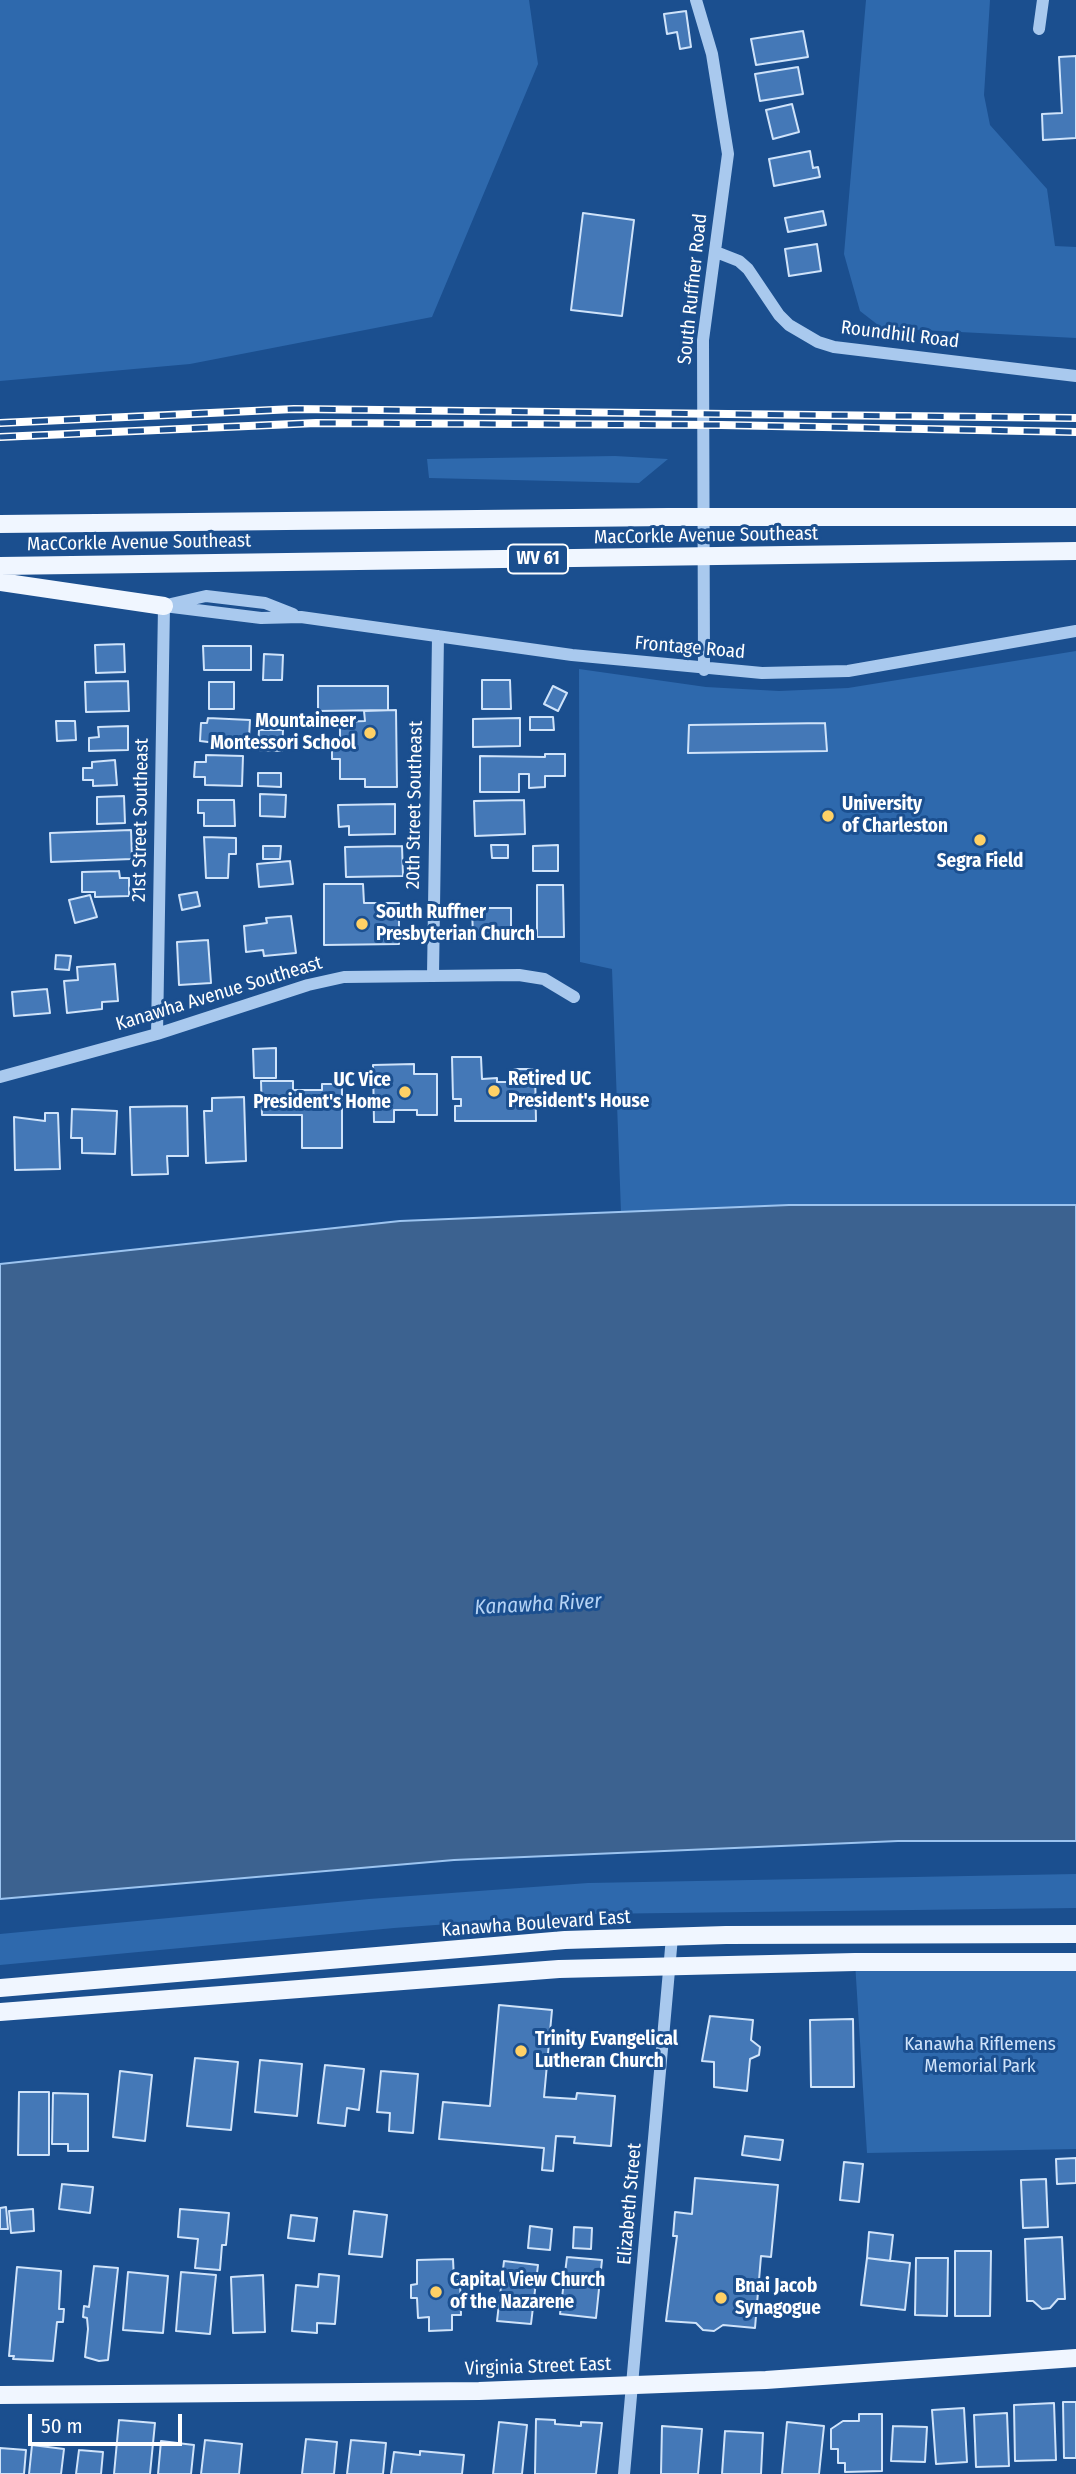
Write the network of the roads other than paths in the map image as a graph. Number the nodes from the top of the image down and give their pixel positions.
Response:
1 (696, 0) edge
2 (1043, 0) edge
3 (1039, 29) dead end
4 (716, 251) junction
5 (1076, 376) edge
6 (1076, 517) edge
7 (704, 518) junction
8 (0, 524) edge
9 (1076, 551) edge
10 (704, 557) junction
11 (0, 566) edge
12 (0, 582) edge
13 (164, 606) junction
14 (1076, 631) edge
15 (438, 636) junction
16 (704, 670) junction
17 (433, 975) junction
18 (574, 997) dead end
19 (157, 1034) junction
20 (0, 1077) edge
21 (1076, 1934) edge
22 (672, 1937) junction
23 (1076, 1962) edge
24 (669, 1966) junction
25 (0, 1988) edge
26 (0, 2012) edge
27 (1076, 2358) edge
28 (633, 2385) junction
29 (0, 2395) edge
30 (624, 2474) edge

1 - 4 street, South Ruffner Road
2 - 3 street
4 - 5 street, Roundhill Road
4 - 7 street, South Ruffner Road
6 - 7 main road, MacCorkle Avenue Southeast / WV 61
7 - 8 main road, MacCorkle Avenue Southeast / WV 61
7 - 10 street, South Ruffner Road
9 - 10 main road, MacCorkle Avenue Southeast / WV 61
10 - 11 main road, MacCorkle Avenue Southeast / WV 61
10 - 16 street, South Ruffner Road
12 - 13 main road
13 - 15 street, Frontage Road
13 - 19 street, 21st Street Southeast
14 - 16 street, Frontage Road
15 - 16 street, Frontage Road
15 - 17 street, 20th Street Southeast
17 - 18 street, Kanawha Avenue Southeast
17 - 19 street, Kanawha Avenue Southeast
19 - 20 street, Kanawha Avenue Southeast
21 - 22 main road, Kanawha Boulevard East
22 - 24 street, Elizabeth Street
22 - 25 main road, Kanawha Boulevard East
23 - 24 main road
24 - 26 main road
24 - 28 street, Elizabeth Street
27 - 28 main road, Virginia Street East
28 - 29 main road, Virginia Street East
28 - 30 street, Elizabeth Street

